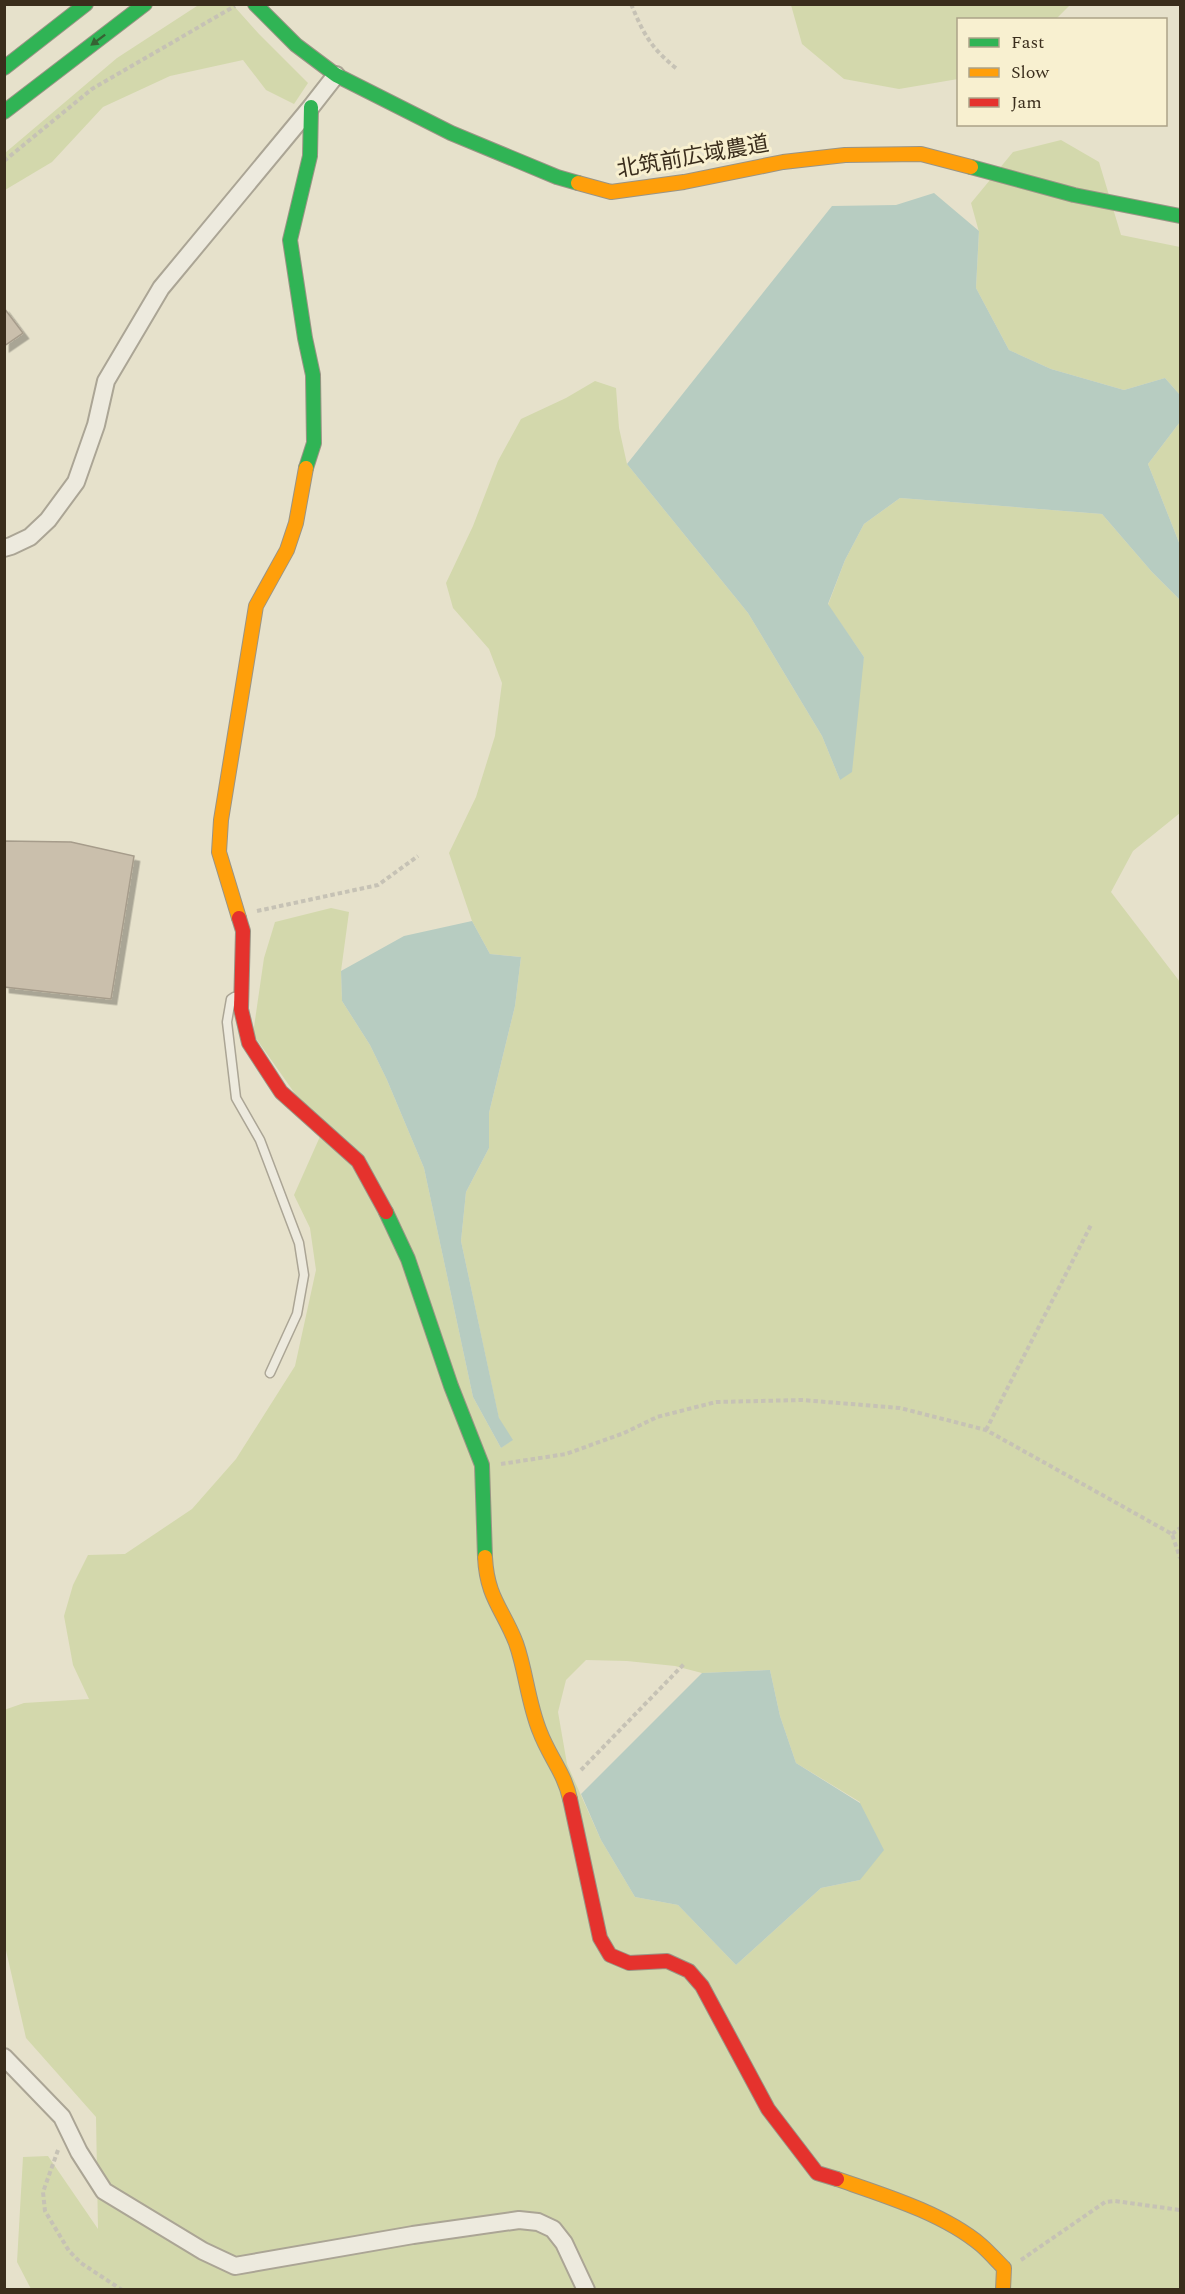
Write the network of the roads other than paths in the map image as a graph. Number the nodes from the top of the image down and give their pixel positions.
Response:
1 (86, 4) edge
2 (145, 4) edge
3 (255, 4) edge
4 (4, 68) edge
5 (336, 75) junction
6 (311, 107) junction
7 (4, 112) edge
8 (1180, 216) edge
9 (4, 548) edge
10 (242, 993) junction
11 (270, 1373) dead end
12 (4, 2057) edge
13 (586, 2289) edge
14 (1003, 2289) edge

1 - 4 main road
2 -> 7 main road
3 - 5 main road, 北筑前広域農道
5 - 6 street
5 - 8 main road, 北筑前広域農道
6 - 9 street
6 - 10 main road
10 - 11 lane
10 - 14 main road
12 - 13 street

